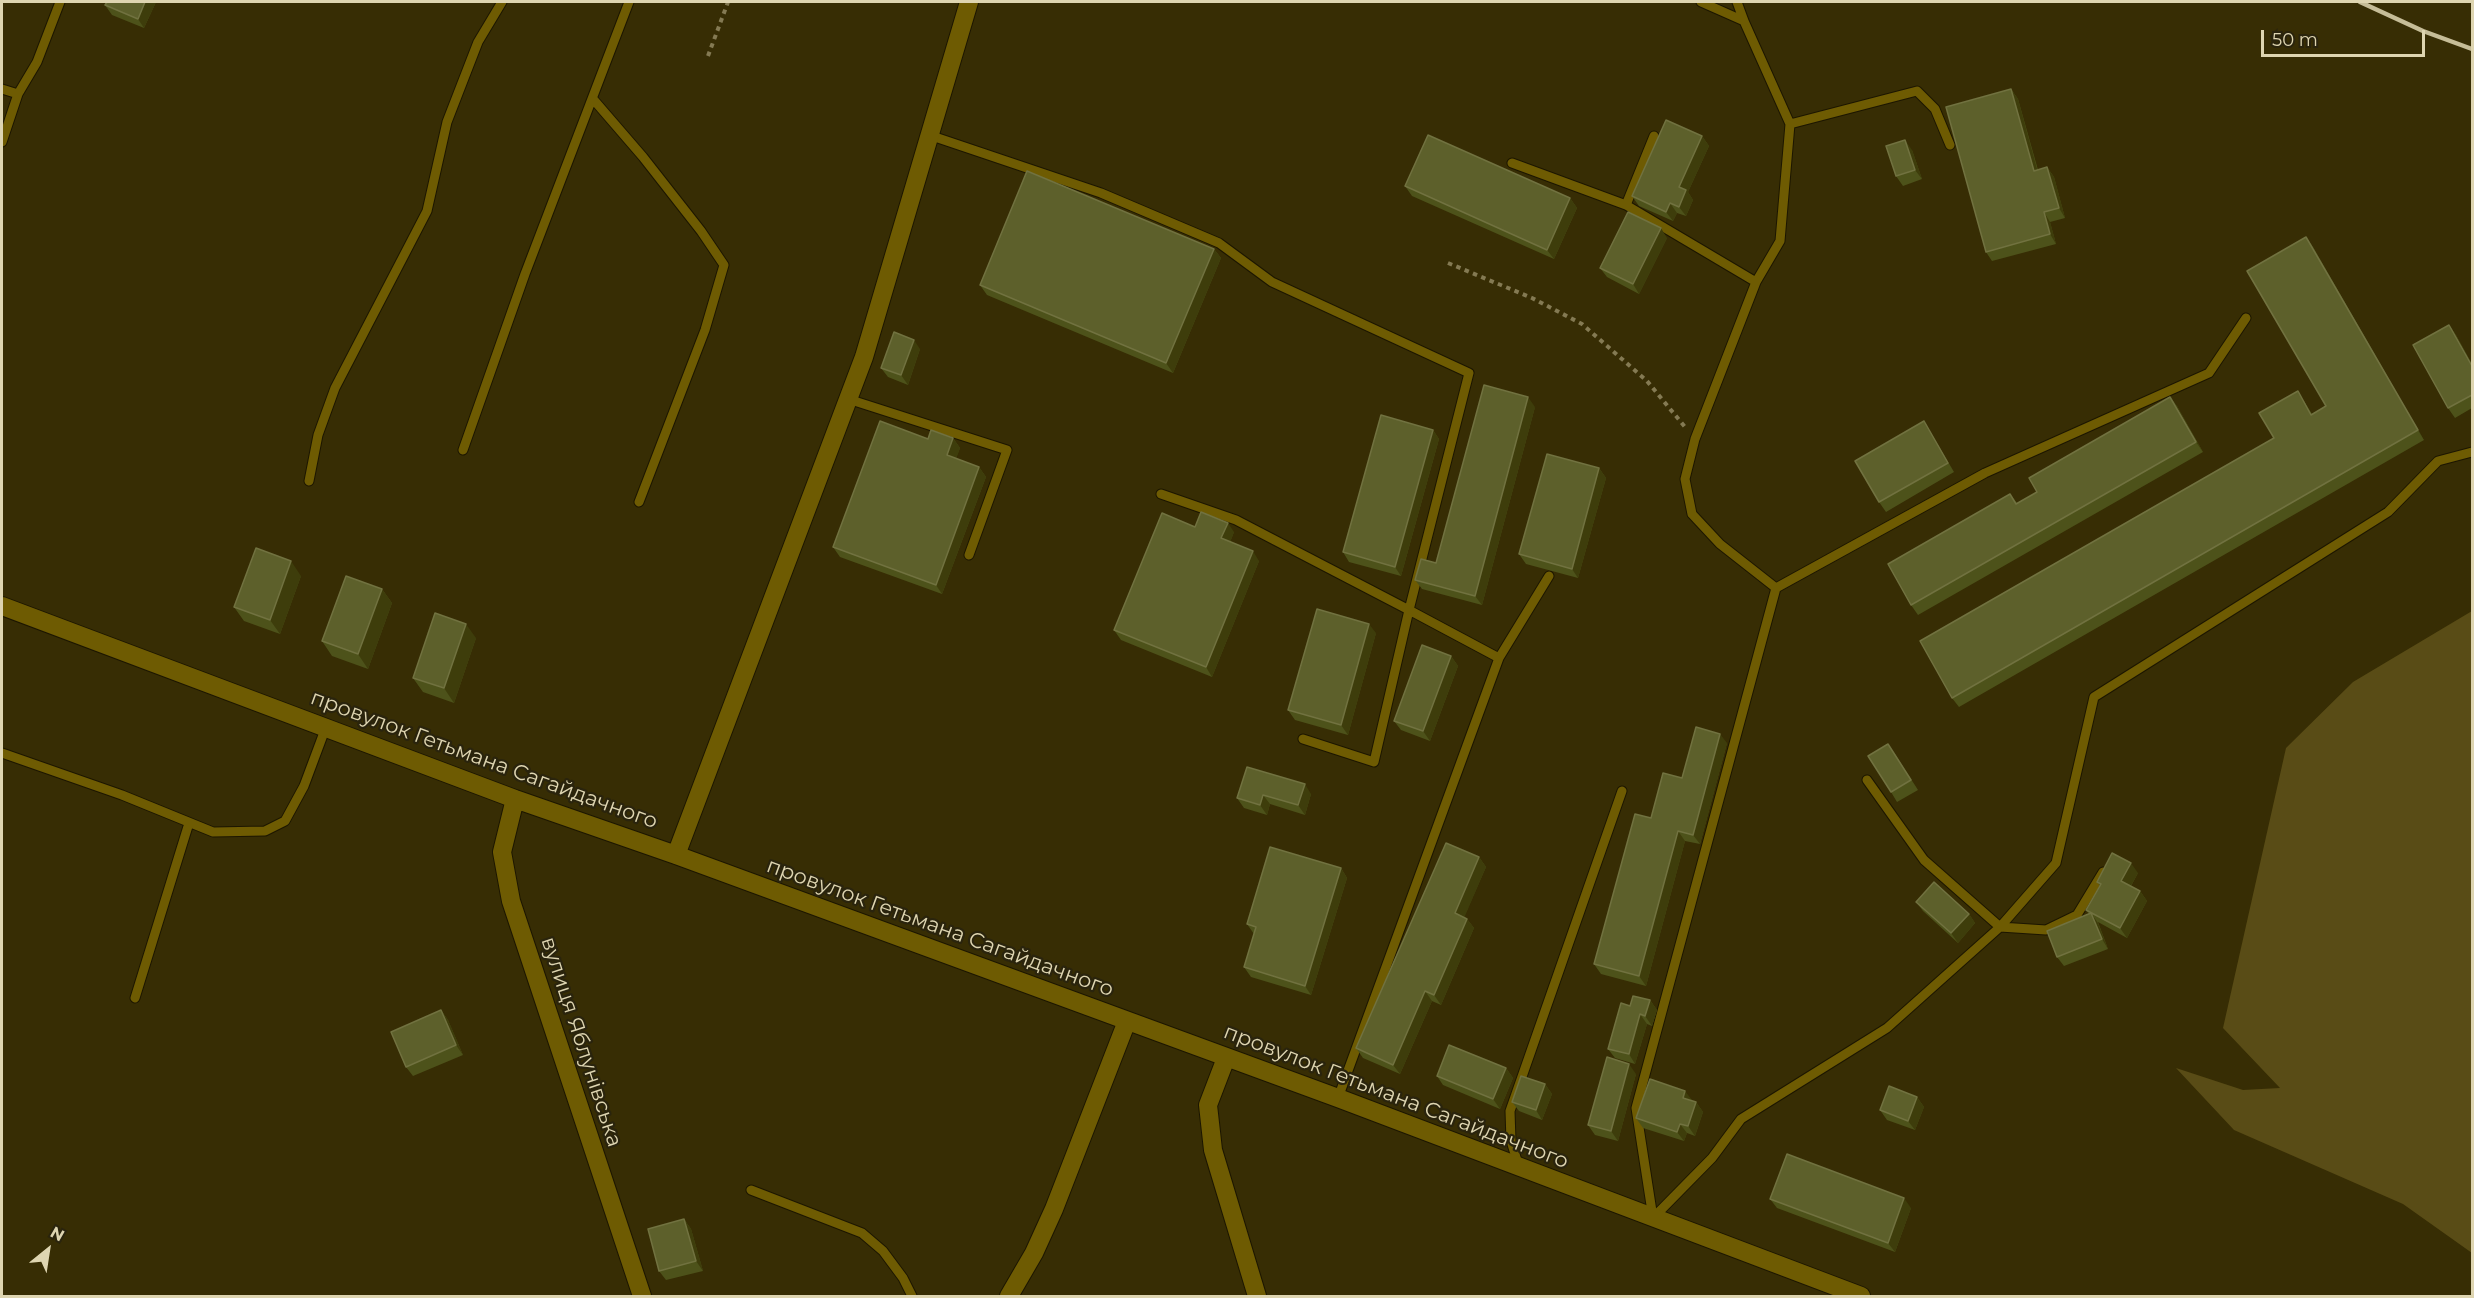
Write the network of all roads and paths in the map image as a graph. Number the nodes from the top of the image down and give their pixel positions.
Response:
1 (60, 2) edge
2 (502, 2) edge
3 (629, 2) edge
4 (728, 2) edge
5 (969, 2) edge
6 (1701, 2) edge
7 (1737, 2) edge
8 (1744, 21) junction
9 (708, 57) dead end
10 (2, 89) edge
11 (18, 94) junction
12 (593, 99) junction
13 (1790, 124) junction
14 (929, 135) junction
15 (1654, 136) dead end
16 (2, 142) edge
17 (1950, 145) dead end
18 (1512, 164) dead end
19 (1626, 204) junction
20 (1448, 263) dead end
21 (1756, 282) junction
22 (2246, 318) dead end
23 (848, 399) junction
24 (1695, 439) junction
25 (463, 450) dead end
26 (2472, 452) edge
27 (309, 481) dead end
28 (1161, 494) dead end
29 (639, 502) dead end
30 (969, 555) dead end
31 (1549, 576) dead end
32 (1776, 588) junction
33 (2, 606) edge
34 (1409, 610) junction
35 (1499, 658) junction
36 (326, 727) junction
37 (1303, 739) dead end
38 (2, 753) edge
39 (1867, 780) dead end
40 (1622, 790) dead end
41 (515, 799) junction
42 (189, 823) junction
43 (676, 855) junction
44 (2107, 865) edge
45 (2000, 927) junction
46 (135, 998) dead end
47 (1127, 1021) junction
48 (1226, 1058) junction
49 (1338, 1098) junction
50 (1520, 1168) junction
51 (751, 1191) dead end
52 (1653, 1218) junction
53 (642, 1296) edge
54 (912, 1296) edge
55 (1009, 1296) edge
56 (1257, 1296) edge
57 (1861, 1296) edge

1 - 11 lane
2 - 27 lane
3 - 12 lane
4 - 9 path
5 - 14 street
6 - 8 lane
7 - 8 lane
8 - 13 lane
10 - 11 lane
11 - 16 lane
12 - 25 lane
12 - 29 lane
13 - 17 lane
13 - 21 lane
14 - 23 street
14 - 34 lane
15 - 19 lane
18 - 19 lane
19 - 21 lane
20 - 24 path
21 - 24 lane
22 - 32 lane
23 - 30 lane
23 - 43 street
24 - 32 lane
26 - 45 lane
28 - 34 lane
31 - 35 lane
32 - 52 lane
33 - 36 street, провулок Гетьмана Сагайдачного
34 - 35 lane
34 - 37 lane
35 - 49 lane
36 - 41 street, провулок Гетьмана Сагайдачного
36 - 42 lane
38 - 42 lane
39 - 45 lane
40 - 50 lane
41 - 43 street, провулок Гетьмана Сагайдачного
41 - 53 street, вулиця Яблунівська
42 - 46 lane
43 - 47 street, провулок Гетьмана Сагайдачного
44 - 45 lane
45 - 52 lane
47 - 48 street, провулок Гетьмана Сагайдачного
47 - 55 street
48 - 49 street, провулок Гетьмана Сагайдачного
48 - 56 street
49 - 50 street, провулок Гетьмана Сагайдачного
50 - 52 street, провулок Гетьмана Сагайдачного
51 - 54 lane
52 - 57 street, провулок Гетьмана Сагайдачного

